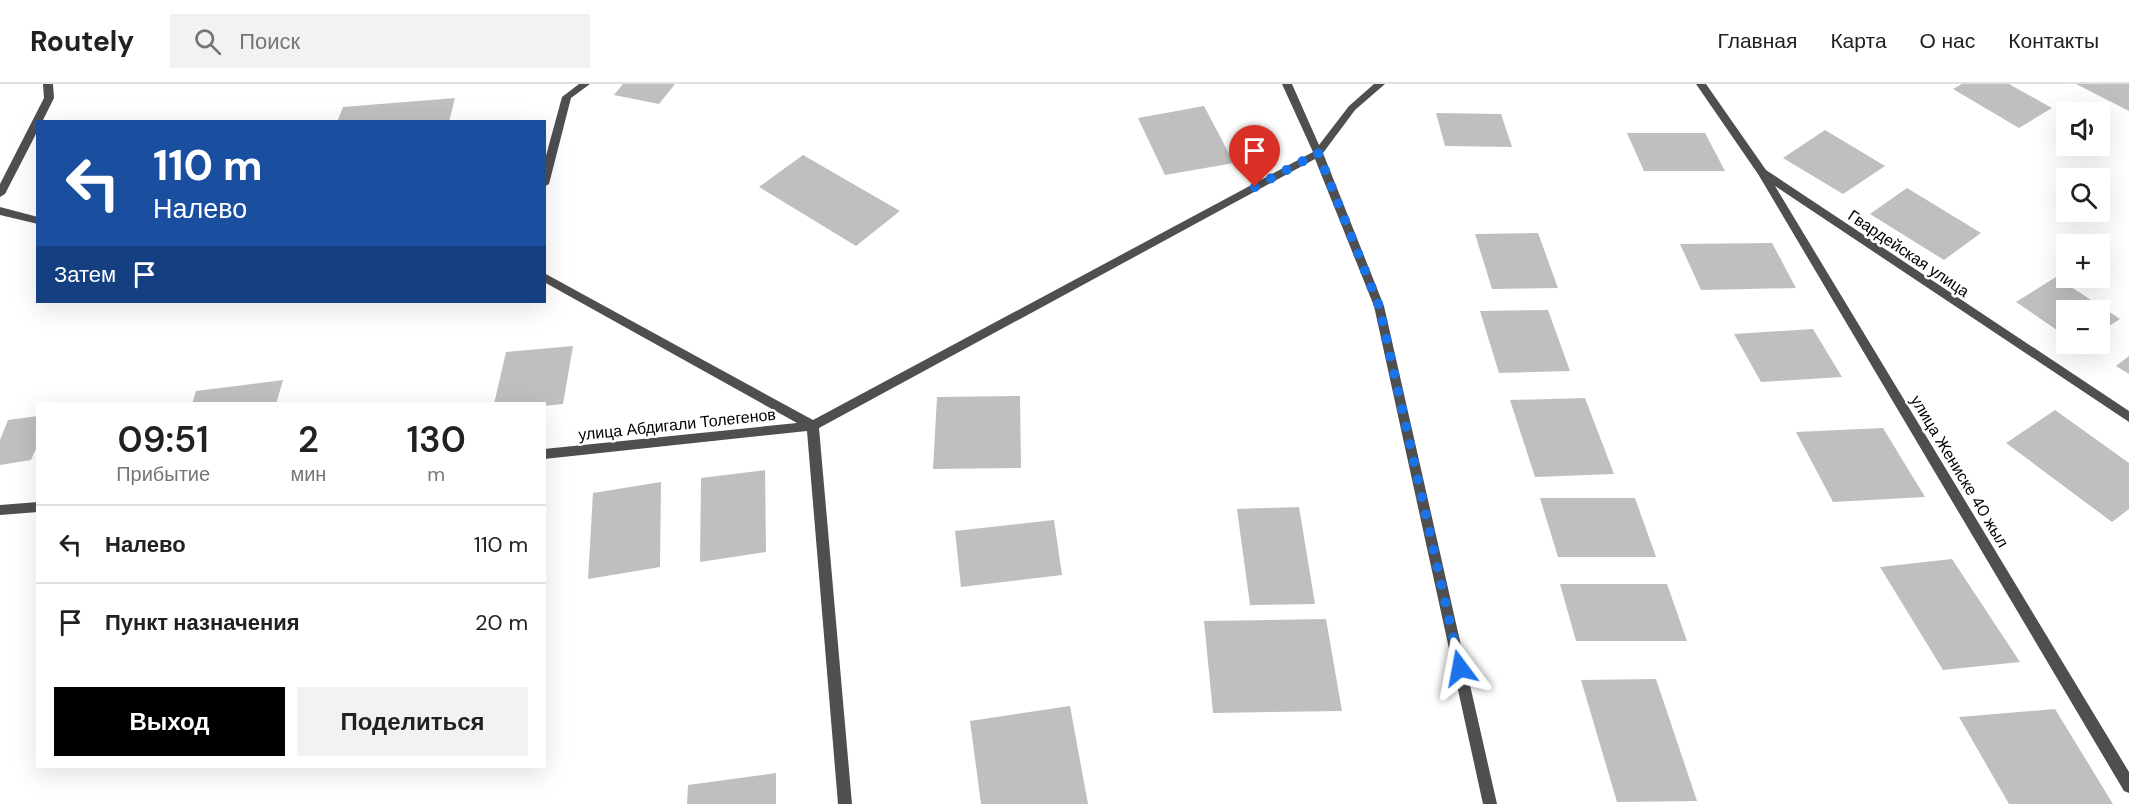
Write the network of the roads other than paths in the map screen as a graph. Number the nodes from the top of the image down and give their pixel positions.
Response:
1 (48, 84) edge
2 (585, 84) edge
3 (1287, 84) edge
4 (1380, 84) edge
5 (1701, 84) edge
6 (38, 120) edge
7 (36, 123) edge
8 (1318, 153) junction
9 (1762, 172) junction
10 (546, 176) edge
11 (0, 194) edge
12 (0, 211) edge
13 (36, 220) edge
14 (546, 278) edge
15 (2129, 417) edge
16 (813, 426) junction
17 (546, 454) edge
18 (36, 507) edge
19 (0, 510) edge
20 (2129, 786) edge
21 (845, 804) edge
22 (1490, 804) edge

1 - 6 street
2 - 10 street
3 - 8 street
4 - 8 street
5 - 9 street, Гвардейская улица
7 - 11 street
8 - 16 street
8 - 22 street
9 - 15 street, Гвардейская улица
9 - 20 street, улица Жениске 40 жыл
12 - 13 street
14 - 16 street
16 - 17 street, улица Абдигали Толегенов
16 - 21 street
18 - 19 street

